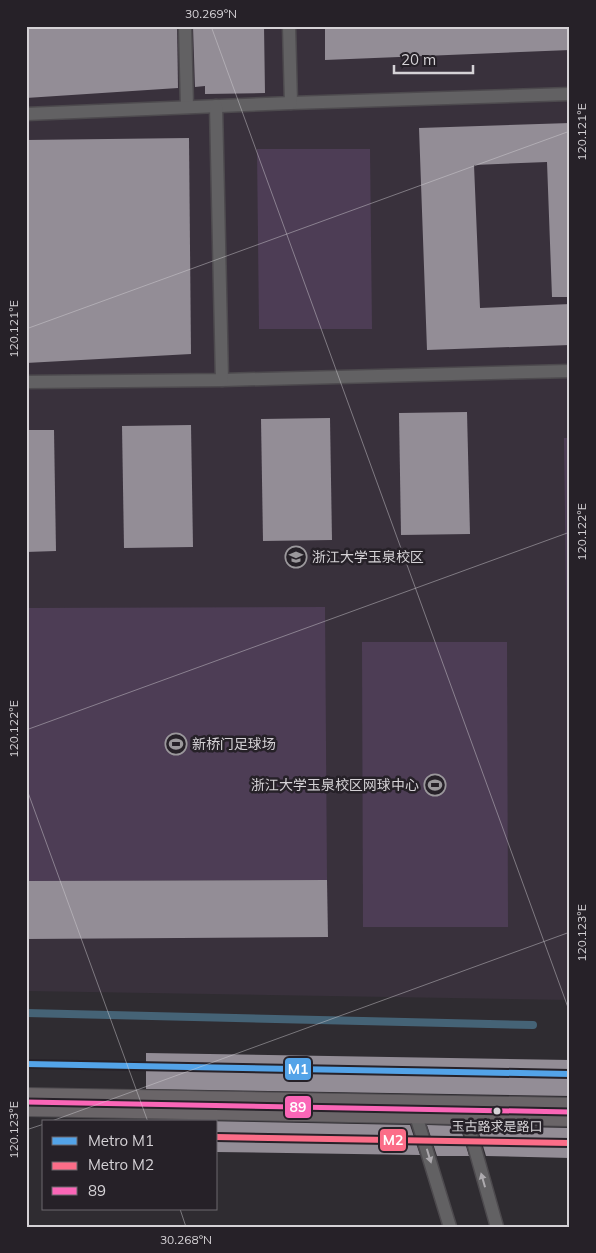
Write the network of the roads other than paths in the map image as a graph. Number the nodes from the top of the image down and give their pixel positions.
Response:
1 (184, 26) edge
2 (289, 26) edge
3 (570, 94) edge
4 (291, 103) junction
5 (216, 106) junction
6 (187, 107) junction
7 (26, 114) edge
8 (570, 370) edge
9 (222, 380) junction
10 (26, 382) edge
11 (26, 1102) edge
12 (414, 1109) junction
13 (464, 1110) junction
14 (570, 1112) edge
15 (450, 1227) edge
16 (497, 1227) edge

1 - 6 lane
2 - 4 lane
3 - 4 lane
4 - 5 lane
5 - 6 lane
5 - 9 lane
6 - 7 lane
8 - 9 lane
9 - 10 lane
11 - 12 main road
12 - 13 main road
12 -> 15 lane
13 - 14 main road
16 -> 13 lane

